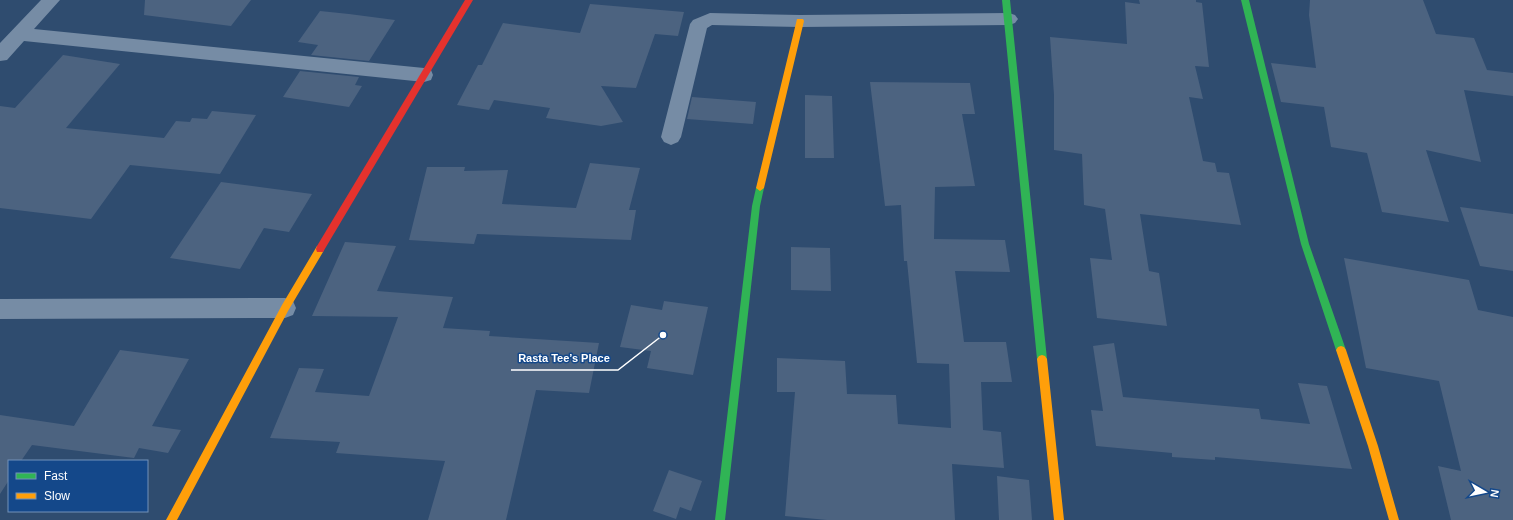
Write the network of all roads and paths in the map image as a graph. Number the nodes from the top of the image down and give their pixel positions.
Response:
1 (51, 0) edge
2 (468, 0) edge
3 (1006, 0) edge
4 (1245, 0) edge
5 (1009, 19) junction
6 (800, 21) junction
7 (20, 34) junction
8 (0, 55) edge
9 (424, 75) junction
10 (671, 137) dead end
11 (284, 308) junction
12 (0, 309) edge
13 (170, 520) edge
14 (720, 520) edge
15 (1059, 520) edge
16 (1394, 520) edge

1 - 7 street
2 - 9 street
3 - 5 street
4 - 16 street
5 - 6 street
5 - 15 street
6 - 10 street
6 - 14 street
7 - 8 street
7 - 9 street
9 - 11 street
11 - 12 street
11 - 13 street

